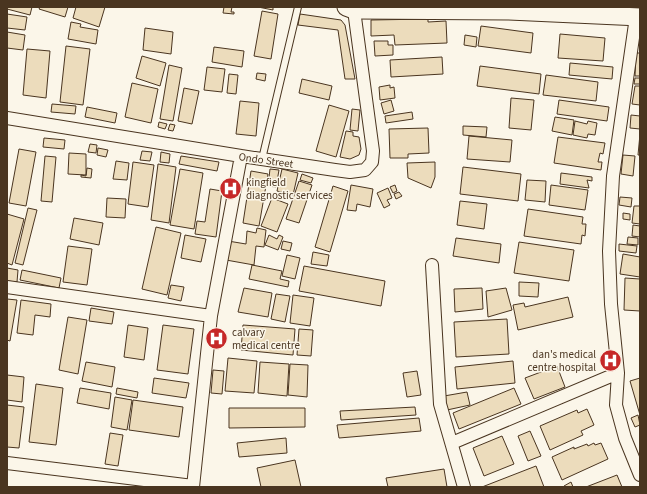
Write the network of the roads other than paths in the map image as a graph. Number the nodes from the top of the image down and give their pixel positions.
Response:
1 (298, 7) edge
2 (350, 9) edge
3 (508, 9) edge
4 (638, 17) edge
5 (7, 118) edge
6 (241, 156) junction
7 (262, 159) junction
8 (432, 265) dead end
9 (7, 287) edge
10 (211, 316) junction
11 (618, 373) junction
12 (452, 443) junction
13 (7, 463) edge
14 (640, 475) edge
15 (193, 486) edge
16 (464, 487) edge

1 - 7 lane
2 - 3 street
2 - 7 street, Ondo Street
3 - 4 street
4 - 11 street
5 - 6 street, Ondo Street
6 - 7 street, Ondo Street
6 - 10 street
8 - 12 street
9 - 10 street
10 - 15 street
11 - 12 street
11 - 14 street
12 - 16 street
13 - 15 street

